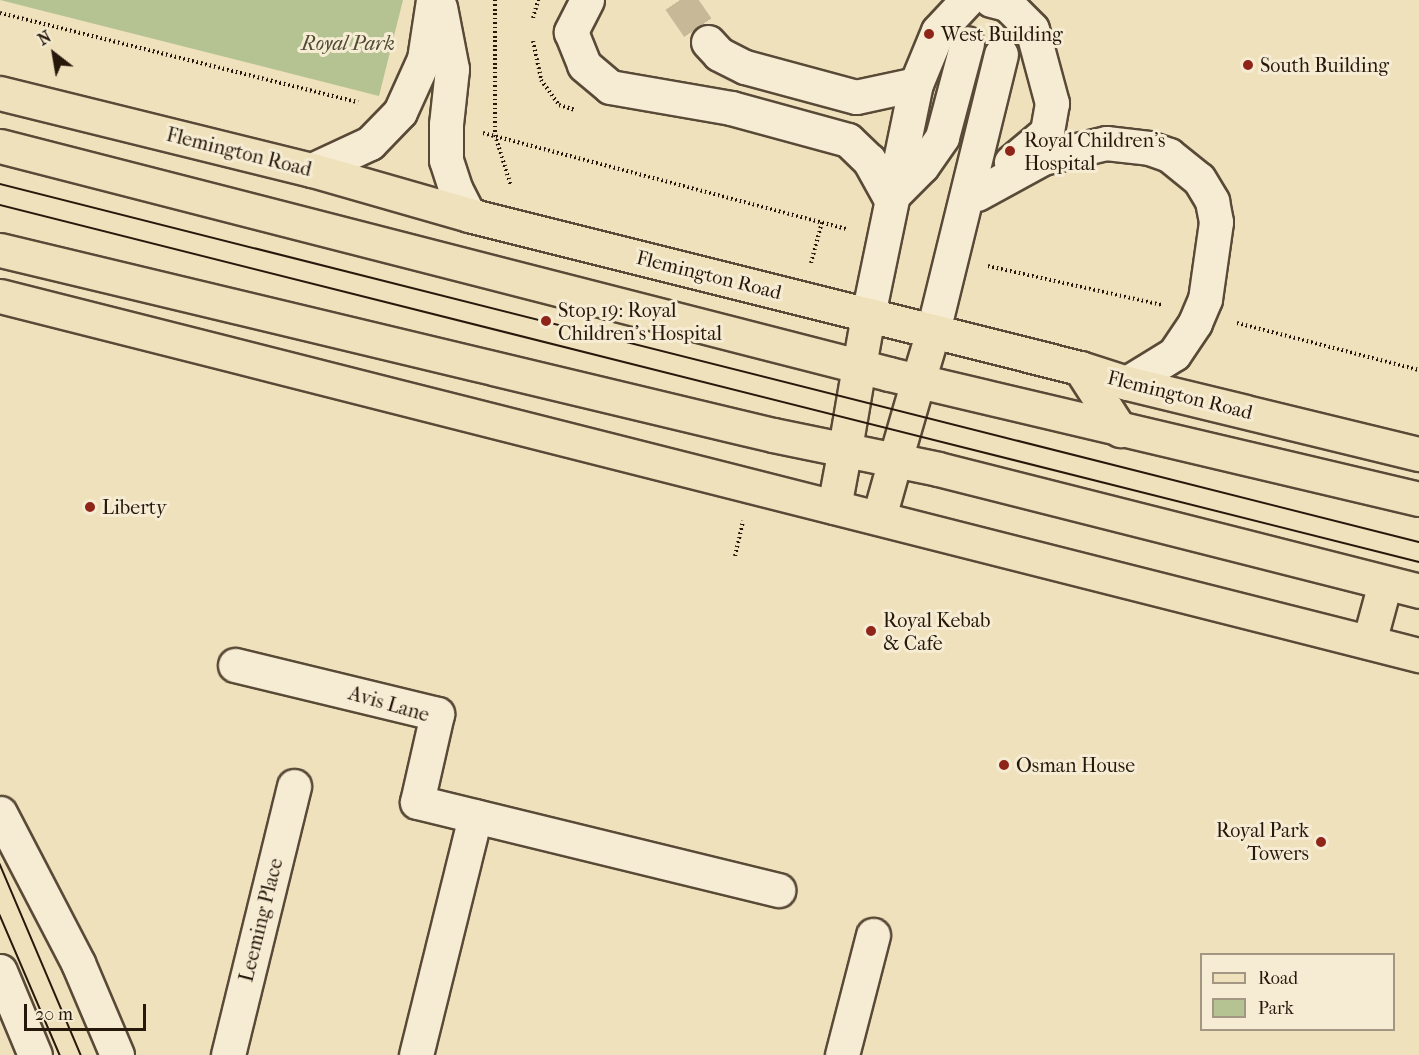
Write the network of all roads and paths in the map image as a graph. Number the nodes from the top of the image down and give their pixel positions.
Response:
1 (435, 0) edge
2 (495, 0) edge
3 (587, 0) edge
4 (967, 0) edge
5 (991, 0) edge
6 (0, 13) edge
7 (708, 42) tunnel mouth
8 (967, 43) dead end
9 (1002, 54) dead end
10 (916, 84) junction
11 (0, 93) edge
12 (370, 105) dead end
13 (0, 146) edge
14 (312, 170) junction
15 (890, 198) junction
16 (971, 201) junction
17 (469, 215) junction
18 (822, 222) dead end
19 (525, 229) junction
20 (0, 250) edge
21 (0, 296) edge
22 (802, 298) junction
23 (868, 315) junction
24 (933, 331) junction
25 (859, 366) junction
26 (1080, 368) junction
27 (918, 381) junction
28 (1127, 383) junction
29 (1119, 430) junction
30 (845, 448) junction
31 (1419, 454) edge
32 (895, 460) junction
33 (751, 486) junction
34 (1419, 499) edge
35 (834, 507) junction
36 (879, 517) junction
37 (735, 555) dead end
38 (1385, 582) junction
39 (1419, 591) edge
40 (1369, 642) junction
41 (1419, 655) edge
42 (235, 665) dead end
43 (294, 786) dead end
44 (0, 813) edge
45 (475, 816) junction
46 (778, 890) dead end
47 (873, 935) dead end
48 (0, 971) edge
49 (35, 1055) edge
50 (117, 1055) edge
51 (228, 1055) edge
52 (416, 1055) edge
53 (842, 1055) edge

1 - 14 street
1 - 17 street
2 - 19 path
3 - 15 street
4 - 10 street
5 - 16 street
6 - 12 path
7 - 10 street
8 - 15 street
9 - 16 street
10 - 15 street
11 - 14 main road, Flemington Road
13 - 25 main road
14 - 17 main road, Flemington Road
15 - 23 street
16 - 24 street
16 - 28 street
17 - 19 main road, Flemington Road
18 - 22 path
19 - 22 main road, Flemington Road
20 - 30 main road
21 - 33 main road
22 - 23 main road, Flemington Road
23 - 24 main road, Flemington Road
23 - 25 main road
24 - 26 main road, Flemington Road
24 - 27 main road
25 - 27 main road
25 - 30 main road
26 - 28 main road, Flemington Road
26 - 29 main road
27 - 29 main road
27 - 32 main road
28 - 31 main road, Flemington Road
29 - 34 main road
30 - 32 main road
30 - 35 main road
32 - 36 main road
32 - 38 main road
33 - 35 main road
33 - 37 path
35 - 36 main road
36 - 40 main road
38 - 39 main road
38 - 40 main road
40 - 41 main road
42 - 45 street, Avis Lane
43 - 51 street, Leeming Place
44 - 50 street
45 - 46 street, Avis Lane
45 - 52 street
47 - 53 street
48 - 49 street

